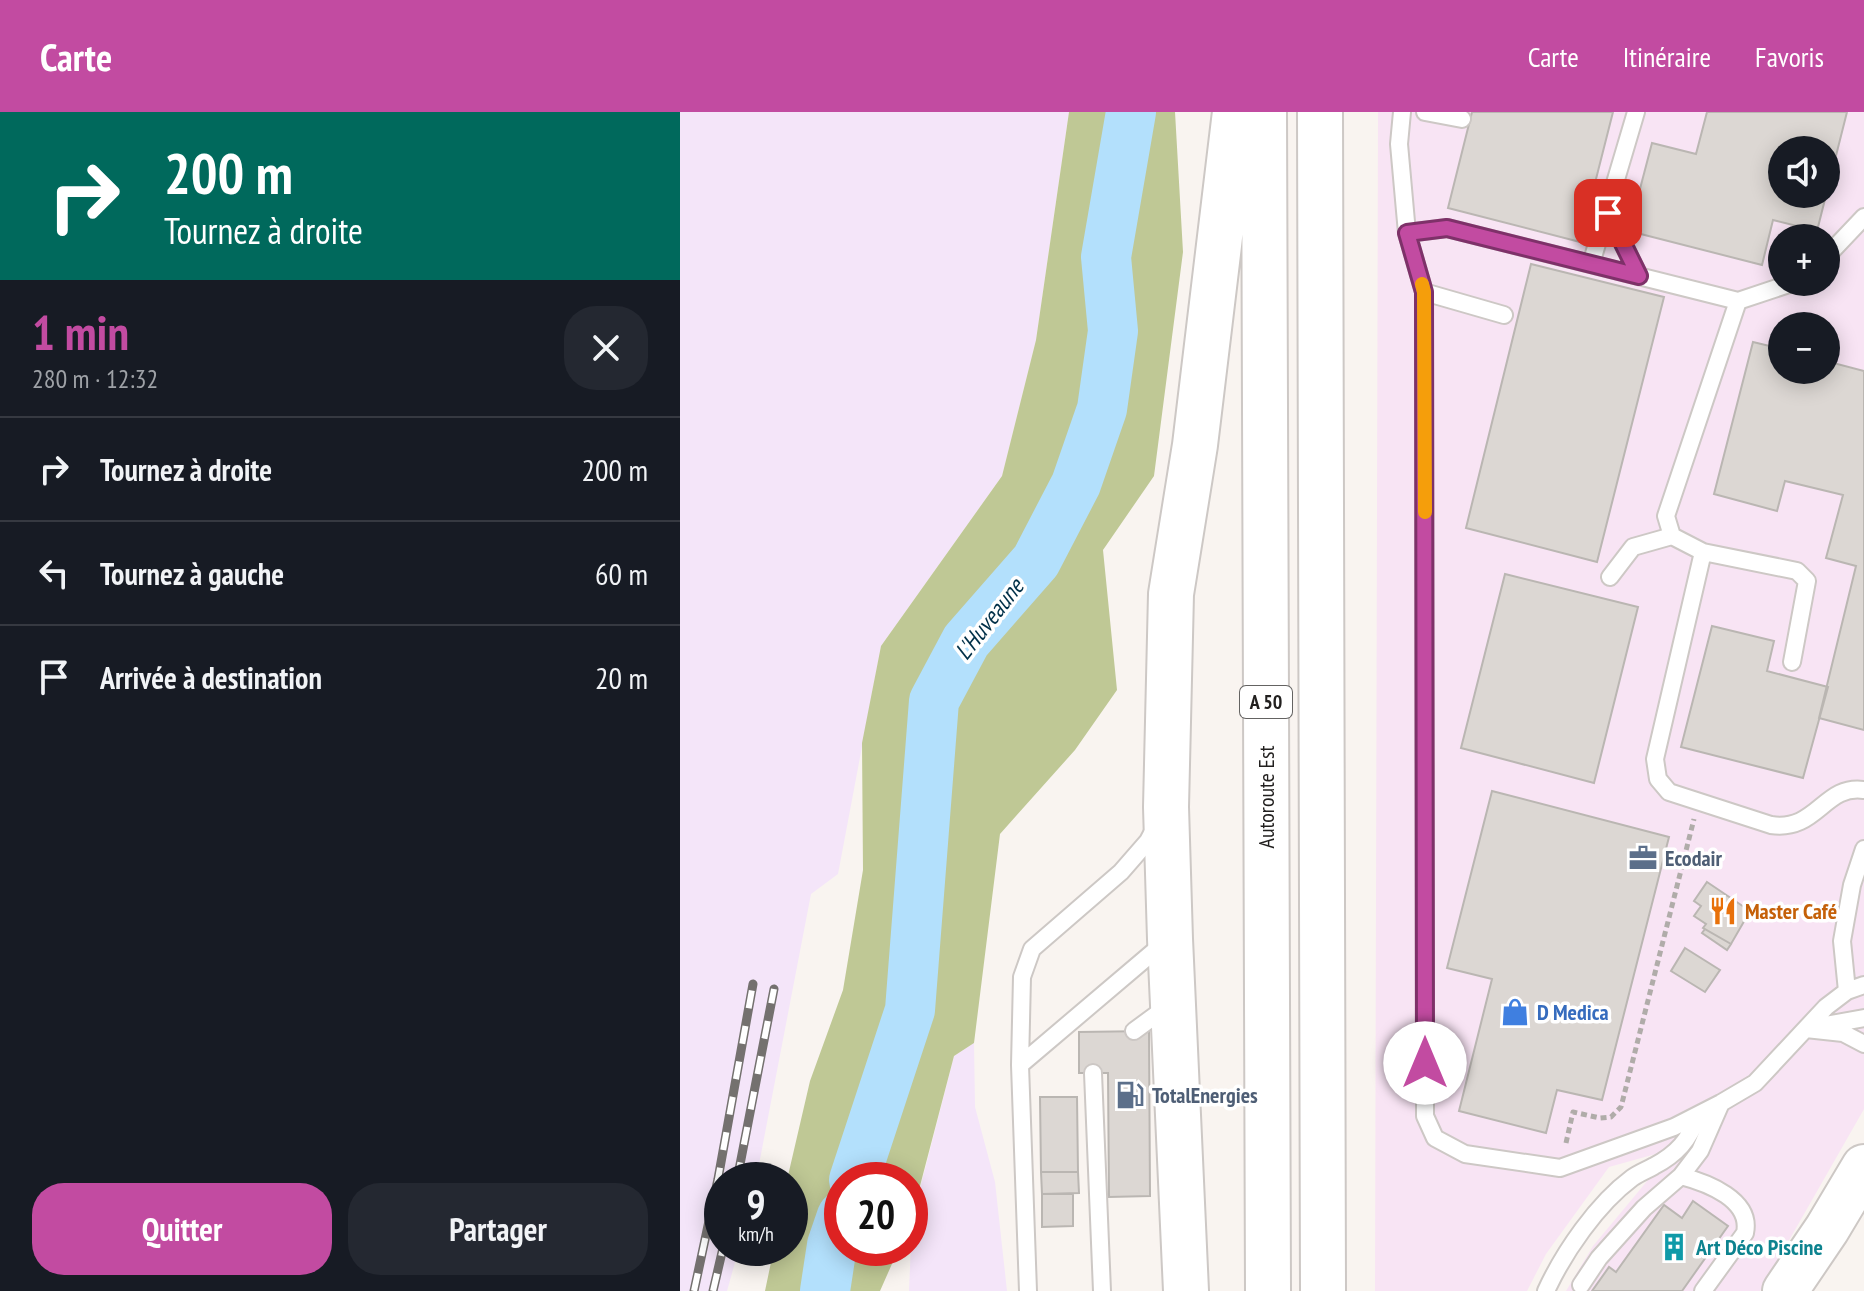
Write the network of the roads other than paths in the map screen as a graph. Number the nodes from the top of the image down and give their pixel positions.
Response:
1 (1235, 112) edge
2 (1264, 112) edge
3 (1320, 112) edge
4 (1402, 112) edge
5 (1425, 112) edge
6 (1636, 112) edge
7 (1462, 119) dead end
8 (1608, 213) junction
9 (1864, 217) edge
10 (1407, 233) junction
11 (1840, 242) edge
12 (1591, 264) junction
13 (1639, 276) junction
14 (1768, 291) edge
15 (1424, 292) junction
16 (1738, 301) junction
17 (1504, 315) dead end
18 (1672, 536) junction
19 (1703, 552) junction
20 (1610, 577) dead end
21 (1792, 662) dead end
22 (1864, 790) edge
23 (1166, 807) junction
24 (1864, 849) edge
25 (1170, 939) junction
26 (1864, 985) edge
27 (1847, 991) junction
28 (1173, 1003) junction
29 (1864, 1018) edge
30 (1806, 1029) junction
31 (1134, 1031) dead end
32 (1864, 1044) edge
33 (1020, 1065) junction
34 (1093, 1073) dead end
35 (1721, 1103) junction
36 (1698, 1116) junction
37 (1864, 1146) edge
38 (1864, 1167) edge
39 (1681, 1176) junction
40 (1827, 1229) junction
41 (1581, 1285) dead end
42 (1028, 1291) edge
43 (1102, 1291) edge
44 (1186, 1291) edge
45 (1268, 1291) edge
46 (1323, 1291) edge
47 (1546, 1291) edge
48 (1703, 1291) edge
49 (1785, 1291) edge

1 - 23 main road
2 - 45 main road, Autoroute Est / A 50
3 - 46 main road, A 50
4 - 10 lane
5 - 7 lane
6 - 8 lane
8 - 12 lane
8 - 13 lane
9 - 11 lane
10 - 12 lane
10 - 15 lane
12 - 13 lane
13 - 16 lane
14 - 16 lane
15 - 17 lane
15 - 36 lane
16 - 18 lane
18 - 19 lane
18 - 20 lane
19 - 21 lane
19 - 22 lane
23 - 25 main road
23 - 33 lane
24 - 27 lane
25 - 28 main road
25 - 33 lane
26 - 27 lane
27 - 30 lane
28 - 31 lane
28 - 44 main road
29 - 30 lane
30 - 32 lane
30 - 35 lane
33 - 42 lane
34 - 43 lane
35 - 36 lane
35 - 39 lane
36 - 47 lane
37 - 40 main road
38 - 40 main road
39 - 41 lane
39 - 48 lane
40 - 49 main road

